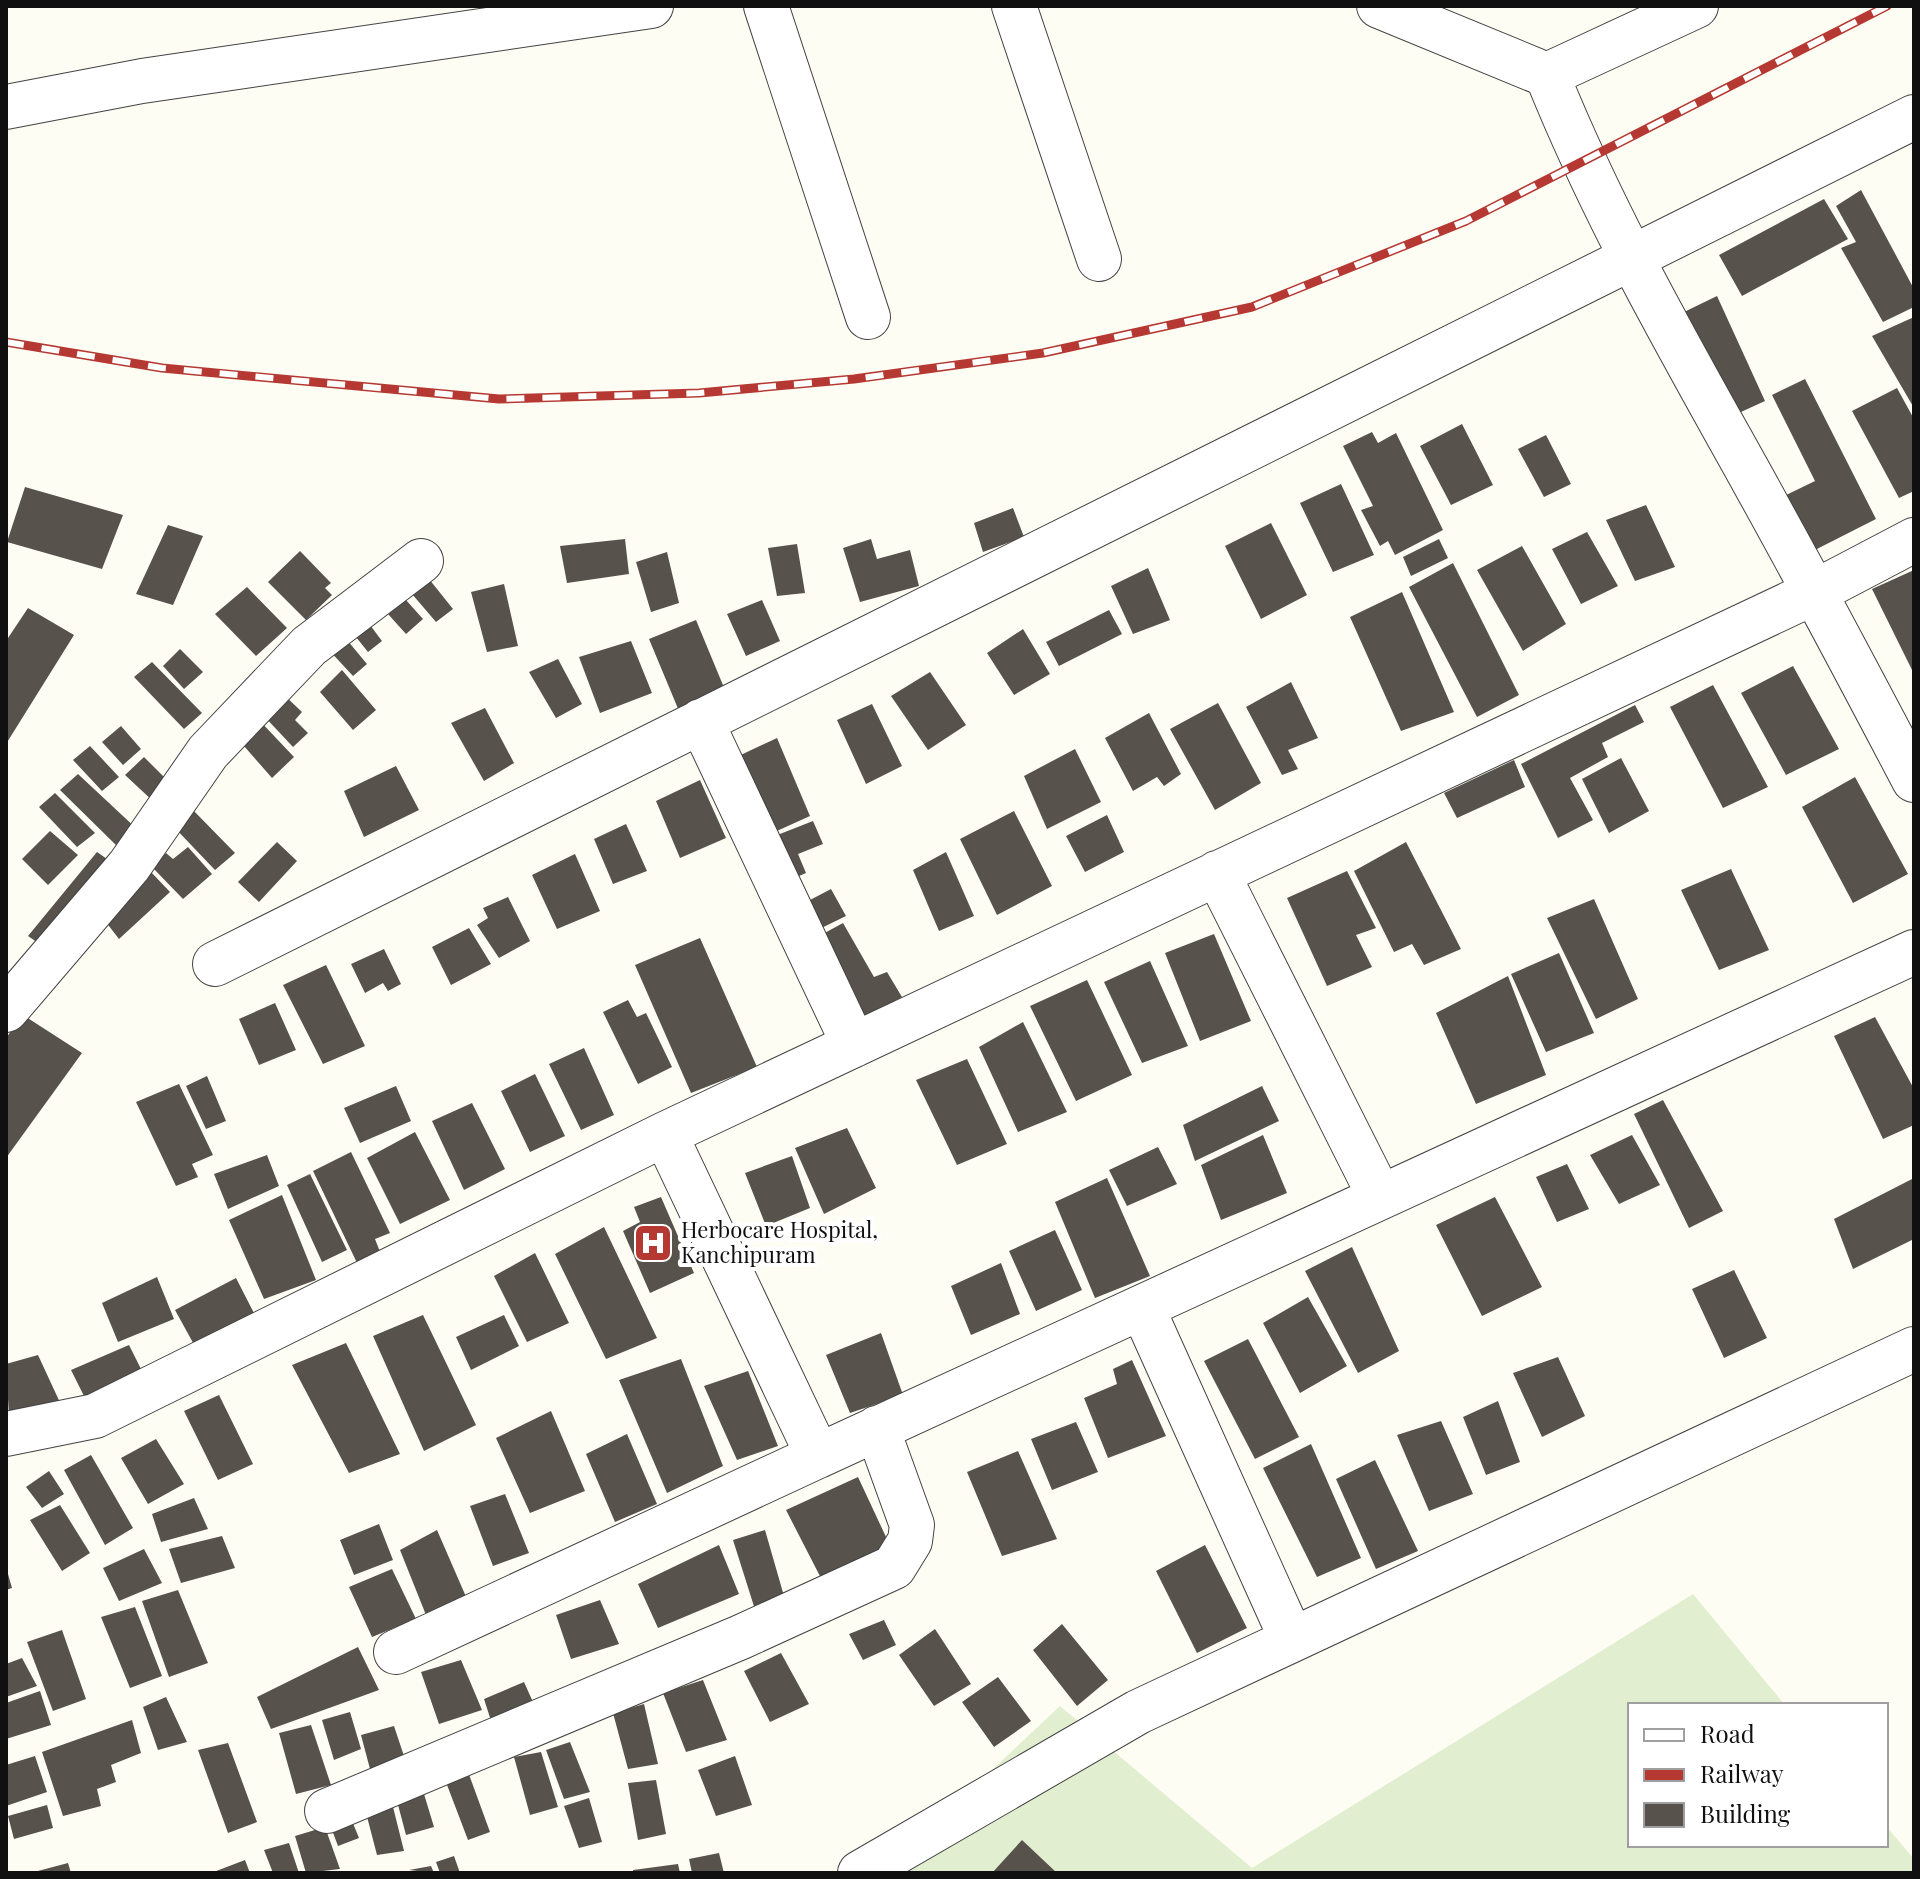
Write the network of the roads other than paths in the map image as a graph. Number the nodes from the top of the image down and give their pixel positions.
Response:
1 (651, 6) edge
2 (766, 6) edge
3 (1014, 6) edge
4 (1379, 6) edge
5 (1696, 6) edge
6 (1547, 75) junction
7 (6, 107) edge
8 (1914, 117) edge
9 (1628, 257) junction
10 (1099, 259) dead end
11 (868, 317) dead end
12 (1914, 540) edge
13 (421, 561) dead end
14 (1815, 592) junction
15 (701, 721) junction
16 (1914, 780) edge
17 (1217, 873) junction
18 (1914, 952) edge
19 (215, 964) dead end
20 (6, 1010) edge
21 (854, 1045) junction
22 (665, 1134) junction
23 (1380, 1197) junction
24 (1142, 1307) junction
25 (1914, 1349) edge
26 (877, 1428) junction
27 (6, 1434) edge
28 (818, 1456) junction
29 (1292, 1640) junction
30 (396, 1652) dead end
31 (327, 1811) dead end
32 (860, 1873) edge

1 - 7 street
2 - 11 street
3 - 10 street
4 - 6 street
5 - 6 street
6 - 9 street
8 - 9 street
9 - 14 street
9 - 15 street
12 - 14 street
13 - 20 street
14 - 16 street
14 - 17 street
15 - 19 street
15 - 21 street
17 - 21 street
17 - 23 street
18 - 23 street
21 - 22 street
22 - 27 street
22 - 28 street
23 - 24 street
24 - 26 street
24 - 29 street
25 - 29 street
26 - 28 street
26 - 31 street
28 - 30 street
29 - 32 street

